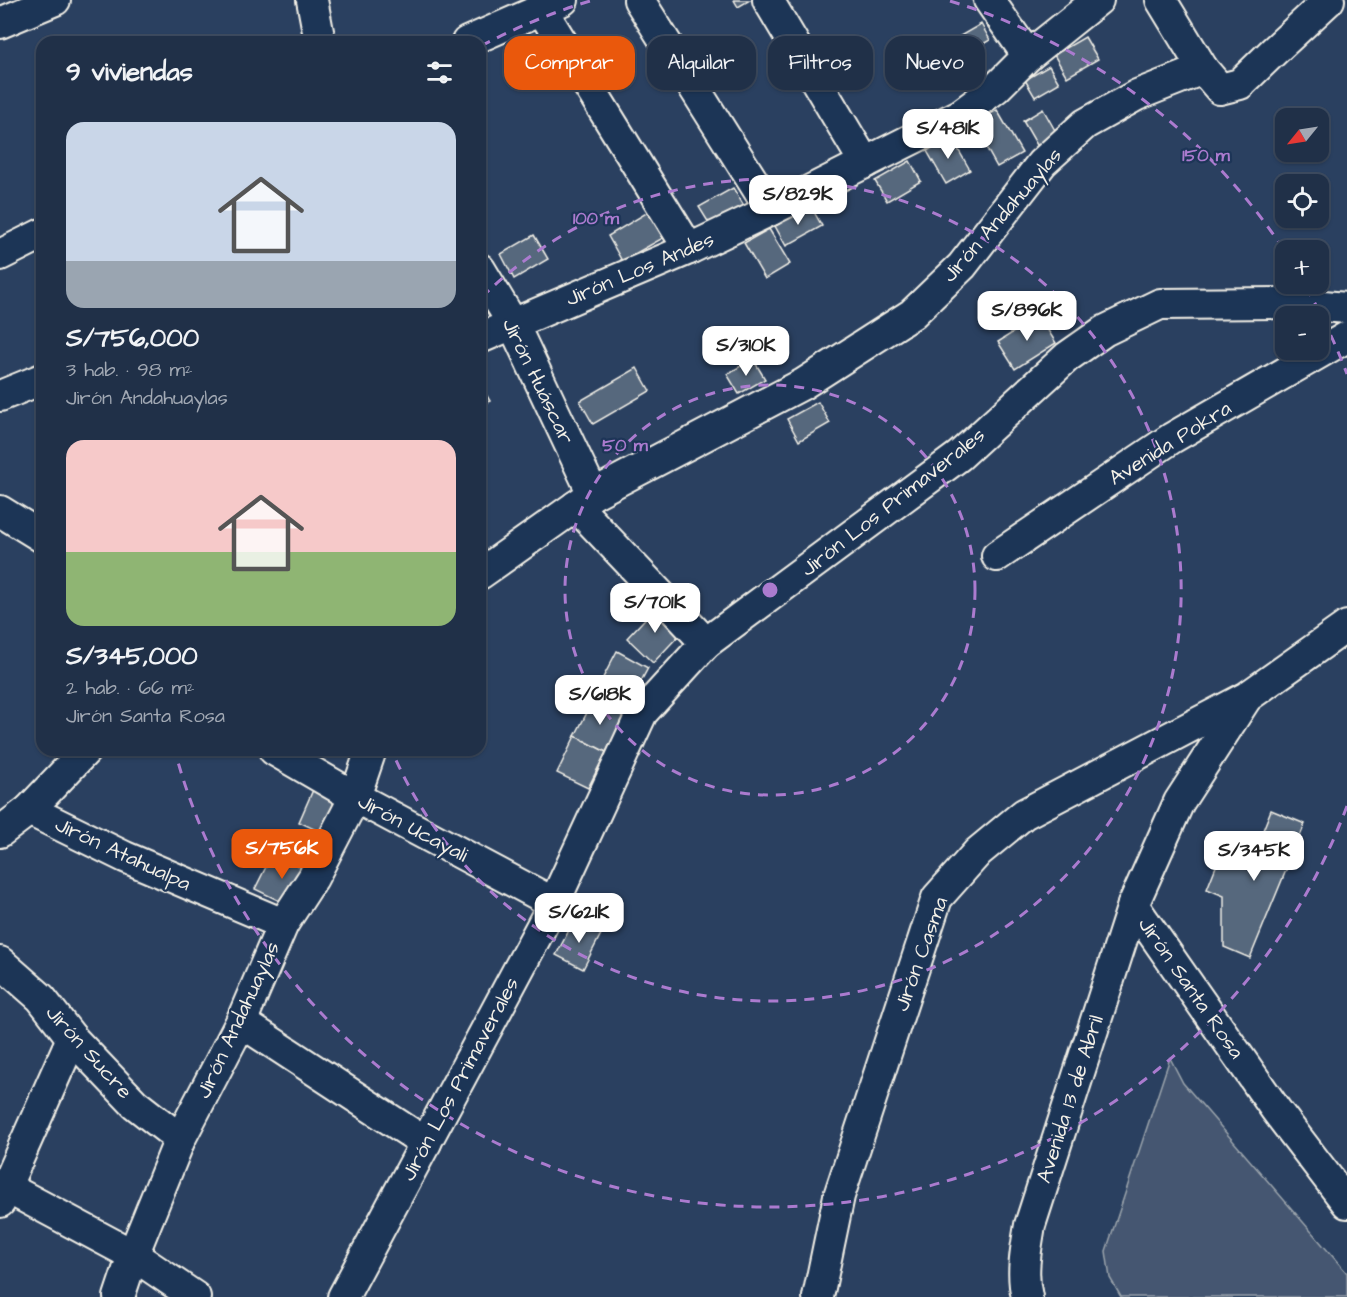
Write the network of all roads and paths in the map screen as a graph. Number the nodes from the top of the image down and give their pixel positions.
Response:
1 (55, 0) edge
2 (312, 0) edge
3 (639, 0) edge
4 (768, 0) edge
5 (988, 0) edge
6 (1098, 0) edge
7 (1161, 0) edge
8 (1329, 0) edge
9 (553, 5) edge
10 (0, 23) edge
11 (319, 36) edge
12 (481, 36) edge
13 (1028, 56) junction
14 (1203, 69) junction
15 (865, 163) junction
16 (771, 210) junction
17 (36, 237) edge
18 (689, 249) junction
19 (0, 255) edge
20 (486, 279) edge
21 (1346, 301) edge
22 (513, 324) junction
23 (486, 335) edge
24 (1347, 337) edge
25 (36, 381) edge
26 (0, 396) edge
27 (584, 500) junction
28 (0, 511) edge
29 (36, 533) edge
30 (997, 556) dead end
31 (486, 570) edge
32 (1347, 626) edge
33 (706, 643) junction
34 (1247, 697) junction
35 (80, 756) edge
36 (284, 756) edge
37 (369, 756) edge
38 (355, 797) junction
39 (29, 810) junction
40 (0, 832) edge
41 (554, 903) junction
42 (1133, 904) junction
43 (283, 924) junction
44 (0, 962) edge
45 (242, 1022) junction
46 (72, 1038) junction
47 (180, 1139) junction
48 (426, 1143) junction
49 (2, 1191) edge
50 (1347, 1203) edge
51 (134, 1255) junction
52 (119, 1297) edge
53 (195, 1297) edge
54 (343, 1297) edge
55 (818, 1297) edge
56 (1027, 1297) edge

1 - 10 street
2 - 11 street
3 - 16 street
4 - 15 street
5 - 13 street
6 - 13 street, Jirón Los Andes
7 - 14 street
8 - 14 street
9 - 12 street
9 - 18 street
13 - 15 street, Jirón Los Andes
14 - 27 street, Jirón Andahuaylas
15 - 16 street, Jirón Los Andes
16 - 18 street, Jirón Los Andes
17 - 19 street
18 - 22 street, Jirón Los Andes
20 - 22 street, Jirón Huáscar
21 - 33 street, Jirón Los Primaverales
22 - 23 street, Jirón Los Andes
22 - 27 street, Jirón Huáscar
24 - 30 street, Avenida Pokra
25 - 26 street
27 - 31 street, Jirón Andahuaylas
27 - 33 street, Jirón Huáscar
28 - 29 street
32 - 34 street
33 - 41 street, Jirón Los Primaverales
34 - 42 street, Jirón Santa Rosa
34 - 55 street, Jirón Casma
35 - 39 street
36 - 38 street, Jirón Ucayali
37 - 38 street, Jirón Andahuaylas
38 - 41 street, Jirón Ucayali
38 - 43 street, Jirón Andahuaylas
39 - 40 street
39 - 43 street, Jirón Atahualpa
41 - 48 street, Jirón Los Primaverales
42 - 50 street, Jirón Santa Rosa
42 - 56 street, Avenida 13 de Abril
43 - 45 street, Jirón Andahuaylas
44 - 46 street, Jirón Sucre
45 - 47 street, Jirón Andahuaylas
45 - 48 street
46 - 47 street, Jirón Sucre
46 - 49 street
47 - 51 street, Jirón Andahuaylas
48 - 54 street, Jirón Los Primaverales
49 - 51 street
51 - 52 street, Jirón Andahuaylas
51 - 53 street

